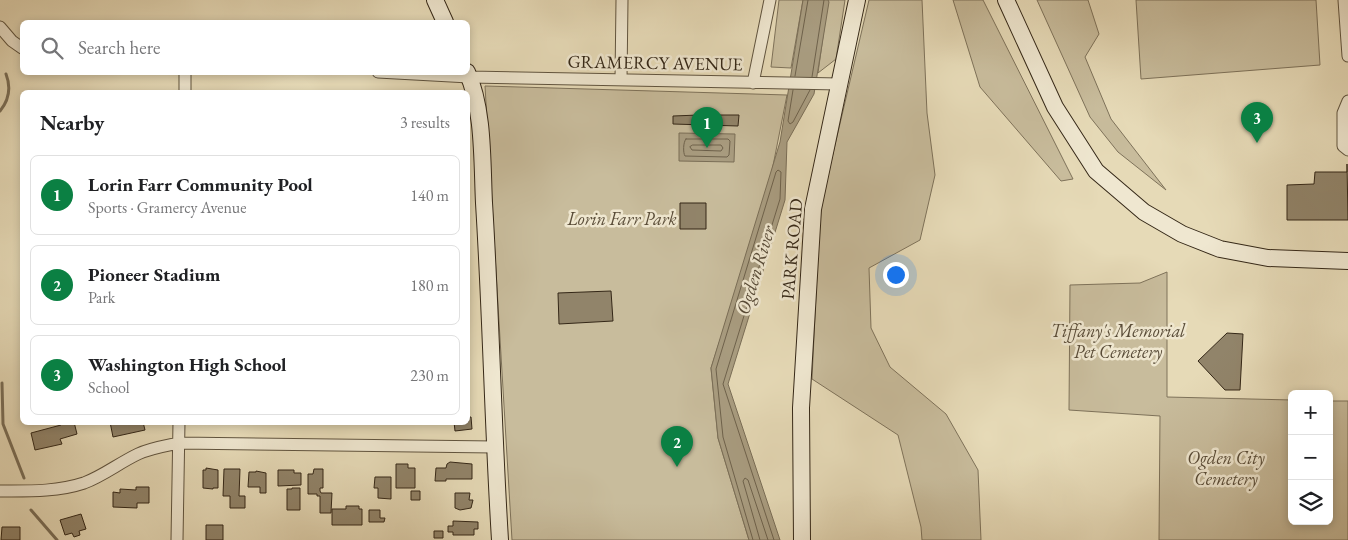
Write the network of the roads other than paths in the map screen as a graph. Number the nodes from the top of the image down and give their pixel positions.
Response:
1 (435, 0) edge
2 (622, 0) edge
3 (770, 0) edge
4 (857, 0) edge
5 (1006, 0) edge
6 (1344, 0) edge
7 (444, 20) edge
8 (0, 27) edge
9 (20, 47) edge
10 (1348, 56) edge
11 (186, 75) edge
12 (468, 75) edge
13 (621, 80) junction
14 (753, 82) junction
15 (840, 84) junction
16 (185, 90) edge
17 (1348, 100) edge
18 (1348, 150) edge
19 (1348, 261) edge
20 (179, 425) edge
21 (179, 443) junction
22 (494, 447) junction
23 (0, 491) edge
24 (802, 537) edge
25 (177, 540) edge
26 (500, 540) edge

1 - 7 street
2 - 13 street
3 - 14 street
4 - 15 street, PARK ROAD
5 - 19 street
6 - 10 street
8 - 9 street
11 - 16 street
12 - 13 street, GRAMERCY AVENUE
12 - 22 street
13 - 14 street, GRAMERCY AVENUE
14 - 15 street, GRAMERCY AVENUE
15 - 24 street, PARK ROAD
17 - 18 street
20 - 21 street
21 - 22 street
21 - 23 street
21 - 25 street
22 - 26 street

